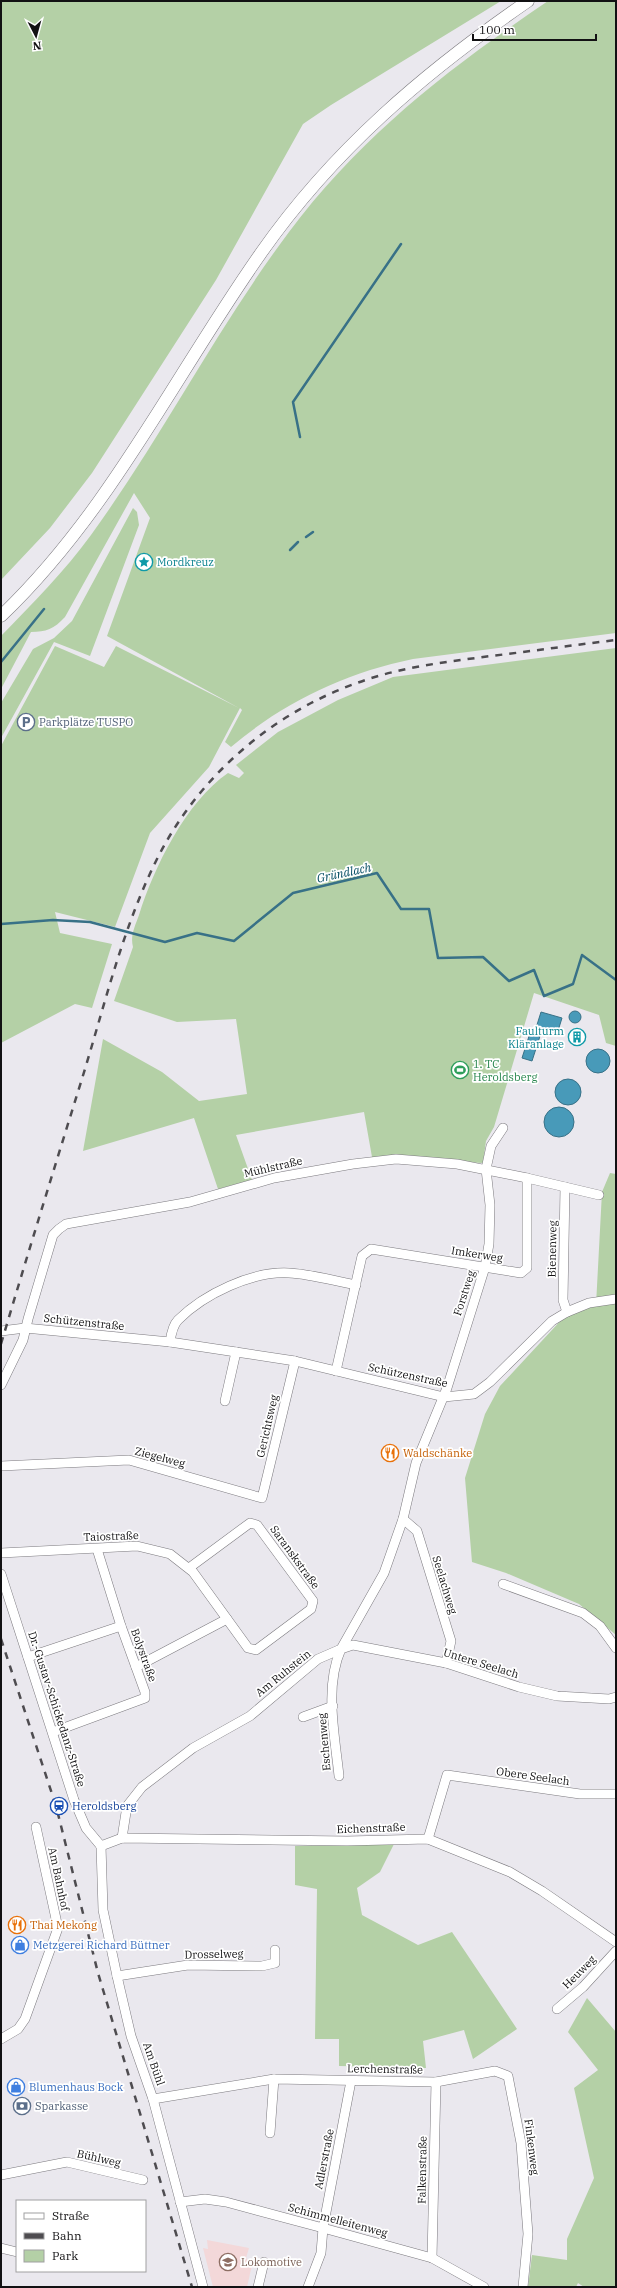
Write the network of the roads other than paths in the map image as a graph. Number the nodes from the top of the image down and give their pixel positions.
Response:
1 (528, 1) edge
2 (1, 616) edge
3 (503, 1128) dead end
4 (486, 1170) junction
5 (527, 1178) junction
6 (565, 1187) junction
7 (598, 1195) dead end
8 (485, 1267) junction
9 (356, 1285) junction
10 (616, 1299) edge
11 (567, 1312) junction
12 (25, 1328) junction
13 (1, 1331) edge
14 (170, 1342) junction
15 (236, 1352) junction
16 (295, 1361) junction
17 (336, 1371) junction
18 (1, 1385) edge
19 (444, 1397) junction
20 (225, 1401) dead end
21 (1, 1466) edge
22 (262, 1498) joint
23 (403, 1519) junction
24 (97, 1549) junction
25 (1, 1553) edge
26 (189, 1568) junction
27 (1, 1574) edge
28 (504, 1584) dead end
29 (227, 1619) junction
30 (121, 1626) junction
31 (248, 1648) joint
32 (616, 1648) edge
33 (341, 1649) junction
34 (28, 1657) junction
35 (446, 1663) junction
36 (136, 1667) junction
37 (616, 1697) edge
38 (333, 1706) junction
39 (303, 1718) dead end
40 (53, 1732) junction
41 (339, 1776) dead end
42 (616, 1794) edge
43 (36, 1827) dead end
44 (122, 1838) junction
45 (428, 1839) junction
46 (101, 1846) junction
47 (616, 1942) edge
48 (275, 1950) dead end
49 (616, 1951) edge
50 (117, 1976) junction
51 (557, 2009) dead end
52 (1, 2038) edge
53 (495, 2072) joint
54 (274, 2080) junction
55 (351, 2081) junction
56 (436, 2082) junction
57 (153, 2099) junction
58 (270, 2133) dead end
59 (1, 2175) edge
60 (143, 2180) dead end
61 (180, 2202) junction
62 (323, 2228) junction
63 (1, 2248) edge
64 (16, 2252) edge
65 (432, 2258) junction
66 (264, 2262) dead end
67 (203, 2287) edge
68 (258, 2287) edge
69 (308, 2287) edge
70 (484, 2287) edge
71 (523, 2287) edge

1 - 2 main road
3 - 4 street, Forstweg
4 - 5 street, Mühlstraße
4 - 8 street, Forstweg
4 - 12 street, Mühlstraße
5 - 6 street, Mühlstraße
5 - 8 street, Imkerweg
6 - 7 street, Mühlstraße
6 - 11 street, Bienenweg
8 - 9 street, Imkerweg
8 - 19 street, Forstweg
9 - 14 street
9 - 17 street, Imkerweg
10 - 11 street, Schützenstraße
11 - 19 street, Schützenstraße
12 - 13 street, Schützenstraße
12 - 14 street, Schützenstraße
12 - 18 street
14 - 15 street, Schützenstraße
15 - 16 street, Schützenstraße
15 - 20 street
16 - 17 street, Schützenstraße
16 - 22 street, Gerichtsweg
17 - 19 street, Schützenstraße
19 - 23 street
21 - 22 street, Ziegelweg
23 - 33 street
23 - 35 street, Seelachweg
24 - 25 street, Taiostraße
24 - 26 street, Taiostraße
24 - 30 street, Bolystraße
26 - 29 street, Taiostraße
26 - 31 street, Saranskstraße
27 - 34 street, Dr.-Gustav-Schickedanz-Straße
28 - 32 street
29 - 31 street, Taiostraße
29 - 36 street
30 - 34 street
30 - 36 street, Bolystraße
33 - 35 street, Untere Seelach
33 - 38 street, Eschenweg
33 - 44 street, Am Ruhstein
34 - 40 street, Dr.-Gustav-Schickedanz-Straße
35 - 37 street, Untere Seelach
36 - 40 street, Bolystraße
38 - 39 street, Eschenweg
38 - 41 street, Eschenweg
40 - 46 street, Dr.-Gustav-Schickedanz-Straße
42 - 45 street, Obere Seelach
43 - 52 street, Am Bahnhof
44 - 45 street, Eichenstraße
44 - 46 street, Eichenstraße
45 - 47 street, Eichenstraße
46 - 50 street, Am Bühl
48 - 50 street, Drosselweg
49 - 51 street, Heuweg
50 - 57 street, Am Bühl
53 - 56 street, Lerchenstraße
53 - 71 street, Finkenweg
54 - 55 street, Lerchenstraße
54 - 57 street, Lerchenstraße
54 - 58 street
55 - 56 street, Lerchenstraße
55 - 62 street, Adlerstraße
56 - 65 street, Falkenstraße
57 - 61 street, Am Bühl
59 - 60 street, Bühlweg
61 - 62 street, Schimmelleitenweg
61 - 67 street, Am Bühl
62 - 65 street, Schimmelleitenweg
62 - 69 street, Adlerstraße
63 - 64 street
65 - 70 street, Schimmelleitenweg
66 - 68 street

